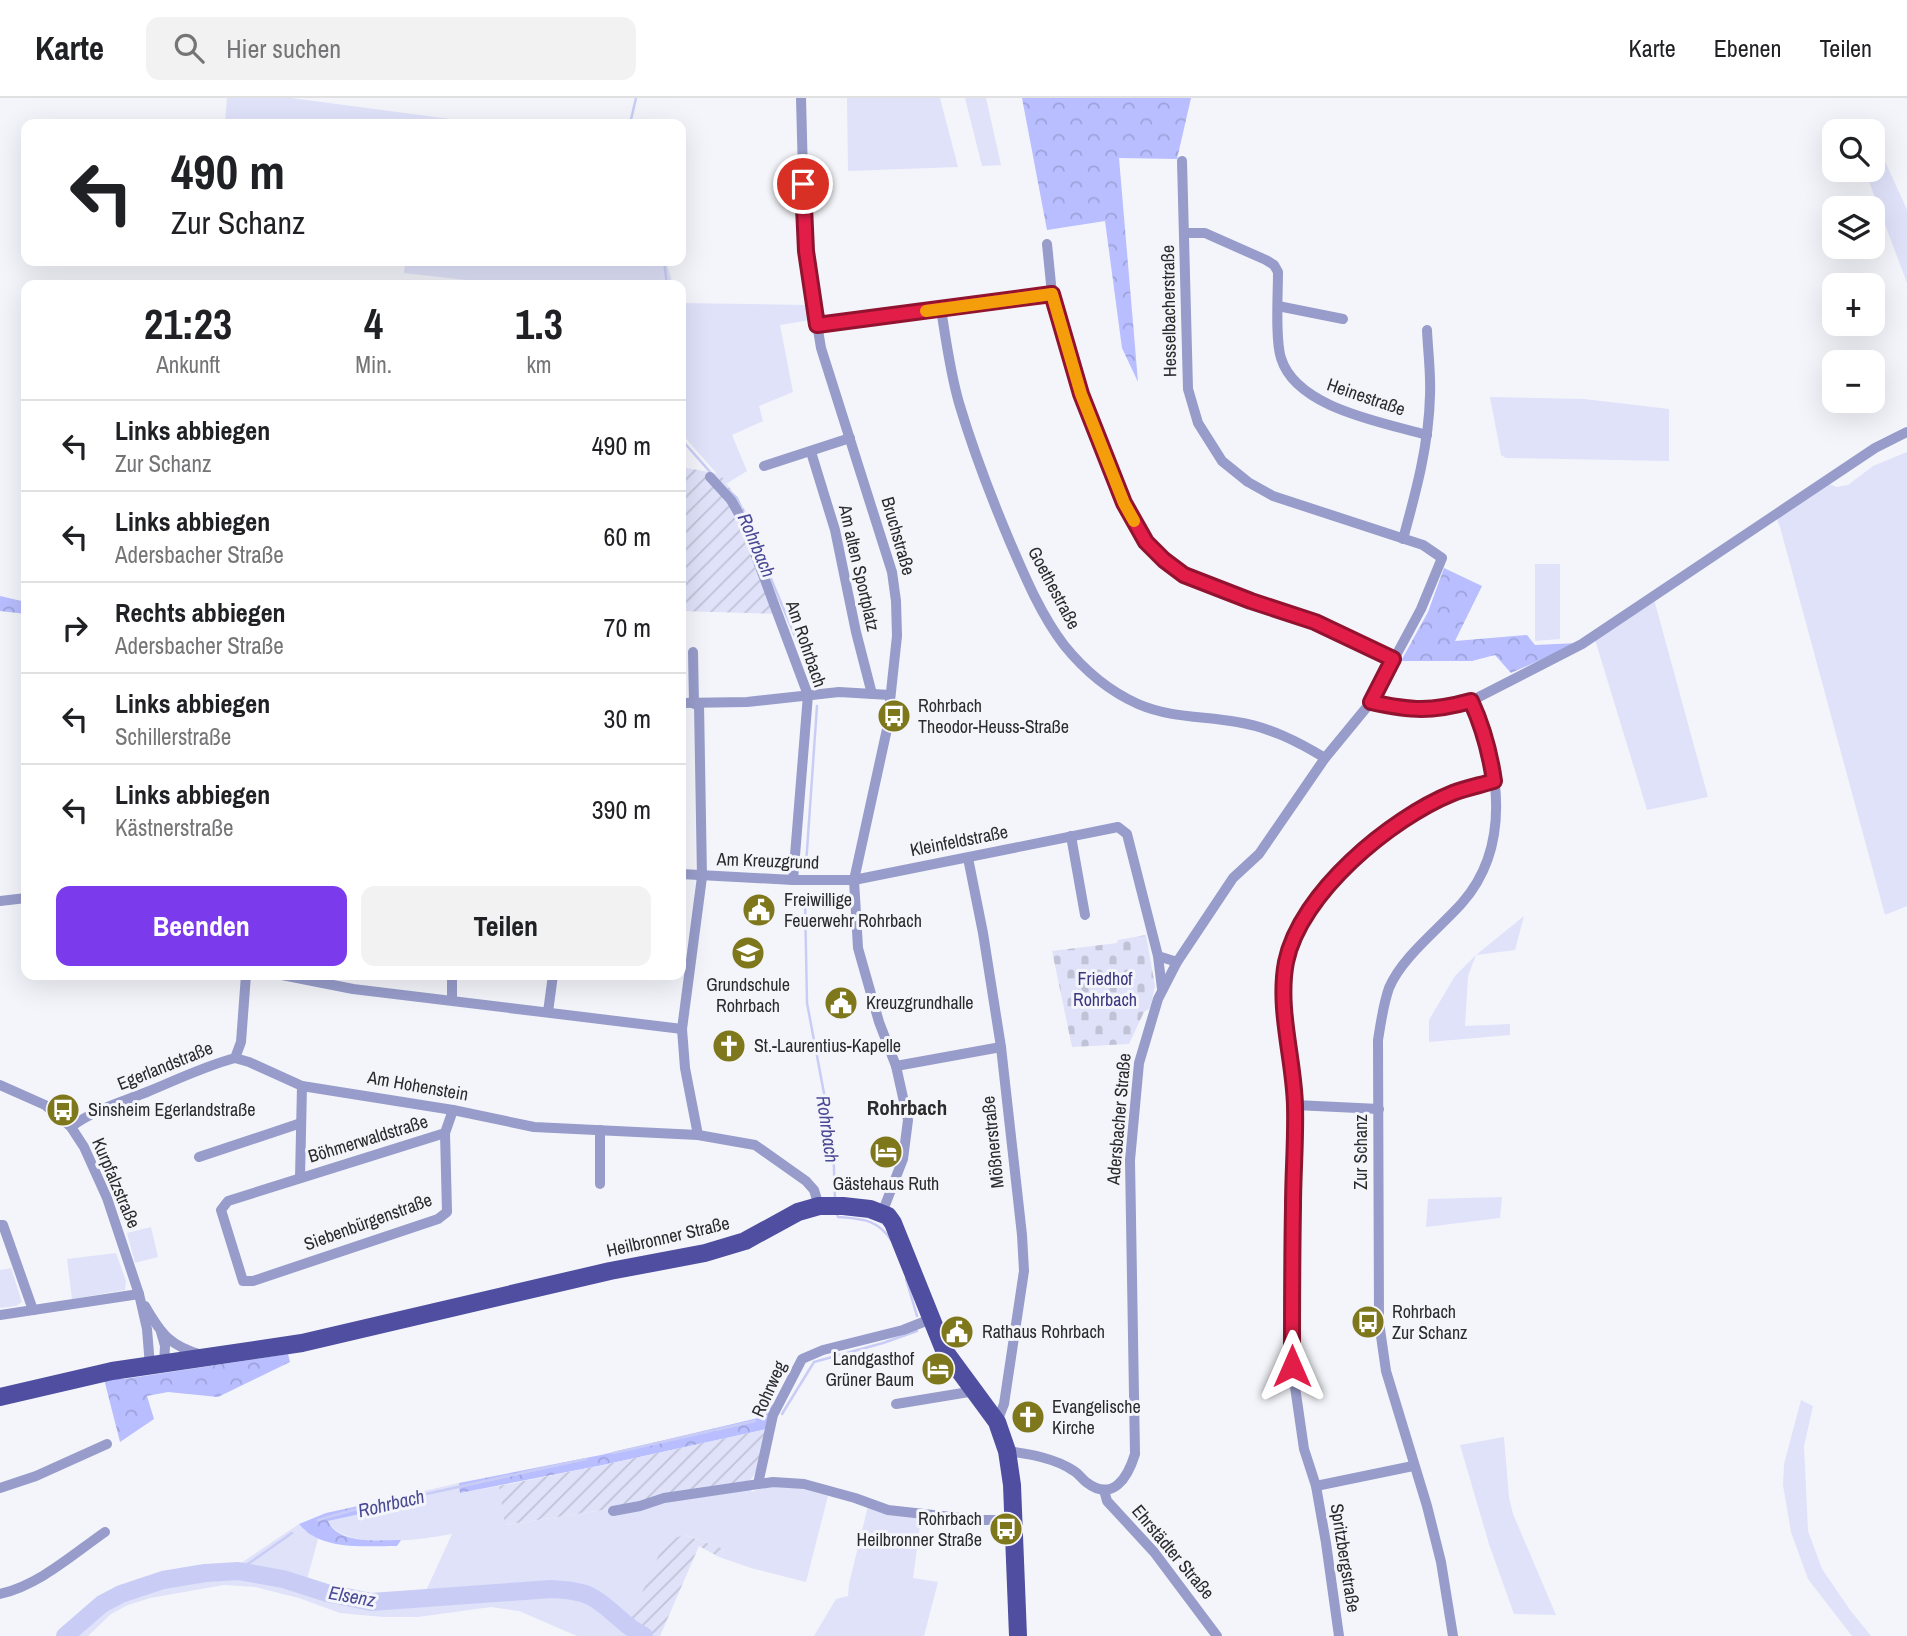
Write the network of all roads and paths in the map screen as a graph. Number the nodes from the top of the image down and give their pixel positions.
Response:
1 (801, 98) edge
2 (1182, 161) dead end
3 (1185, 233) junction
4 (1046, 244) dead end
5 (1052, 294) junction
6 (1278, 306) junction
7 (941, 309) junction
8 (1343, 319) dead end
9 (817, 325) junction
10 (1427, 330) dead end
11 (1907, 432) edge
12 (1427, 435) junction
13 (850, 438) junction
14 (811, 452) junction
15 (764, 466) dead end
16 (710, 477) dead end
17 (1403, 539) junction
18 (1442, 558) joint
19 (693, 652) dead end
20 (1393, 659) junction
21 (872, 694) junction
22 (808, 695) junction
23 (890, 695) junction
24 (1471, 701) junction
25 (1371, 702) junction
26 (686, 703) edge
27 (696, 704) junction
28 (1325, 758) junction
29 (1494, 781) junction
30 (1071, 836) junction
31 (968, 858) junction
32 (686, 875) edge
33 (702, 877) junction
34 (793, 880) junction
35 (854, 880) junction
36 (21, 899) edge
37 (0, 901) edge
38 (1085, 915) dead end
39 (1158, 956) junction
40 (1177, 962) junction
41 (246, 980) edge
42 (307, 980) edge
43 (452, 980) edge
44 (552, 980) edge
45 (1162, 989) junction
46 (452, 1000) junction
47 (548, 1012) junction
48 (682, 1029) junction
49 (1001, 1047) junction
50 (235, 1058) junction
51 (896, 1066) junction
52 (0, 1085) edge
53 (302, 1086) junction
54 (1295, 1105) junction
55 (1379, 1109) junction
56 (453, 1110) junction
57 (301, 1123) junction
58 (71, 1127) junction
59 (600, 1130) junction
60 (445, 1133) junction
61 (698, 1135) junction
62 (199, 1157) dead end
63 (300, 1178) junction
64 (600, 1184) dead end
65 (831, 1206) junction
66 (882, 1213) junction
67 (0, 1225) edge
68 (243, 1281) joint
69 (139, 1294) junction
70 (33, 1310) junction
71 (0, 1315) edge
72 (931, 1319) junction
73 (161, 1332) junction
74 (211, 1357) junction
75 (157, 1365) junction
76 (975, 1391) junction
77 (0, 1397) edge
78 (896, 1404) dead end
79 (997, 1422) junction
80 (107, 1444) dead end
81 (1007, 1451) junction
82 (1413, 1466) junction
83 (758, 1485) junction
84 (1316, 1486) junction
85 (0, 1488) edge
86 (1104, 1490) junction
87 (613, 1511) dead end
88 (1014, 1520) junction
89 (105, 1532) dead end
90 (0, 1594) edge
91 (1018, 1636) edge
92 (1217, 1636) edge
93 (1339, 1636) edge
94 (1453, 1636) edge

1 - 9 street, Bruchstraße
2 - 3 street, Hesselbacherstraße
3 - 6 street, Heinestraße
3 - 17 street, Hesselbacherstraße
4 - 5 street
5 - 7 street
5 - 20 street
6 - 8 street
6 - 12 street, Heinestraße
7 - 9 street
7 - 28 street, Goethestraße
9 - 13 street, Bruchstraße
10 - 12 street
11 - 24 street
12 - 17 street
13 - 14 street
13 - 23 street, Bruchstraße
14 - 15 street
14 - 21 street, Am alten Sportplatz
16 - 22 street, Am Rohrbach
17 - 18 street, Hesselbacherstraße
18 - 20 street, Adersbacher Straße
19 - 27 street
20 - 25 street, Adersbacher Straße
21 - 22 street
21 - 23 street
22 - 27 street
22 - 34 street, Am Rohrbach
23 - 35 street, Bruchstraße
24 - 25 street
24 - 29 street, Zur Schanz
25 - 28 street, Adersbacher Straße
26 - 27 street
27 - 33 street
28 - 40 street, Adersbacher Straße
29 - 54 street, Spritzbergstraße
29 - 55 street, Zur Schanz
30 - 31 street, Kleinfeldstraße
30 - 38 street
30 - 39 street, Kleinfeldstraße
31 - 35 street, Kleinfeldstraße
31 - 49 street, Mößnerstraße
32 - 33 street, Am Kreuzgrund
33 - 34 street, Am Kreuzgrund
33 - 48 street
34 - 35 street, Am Kreuzgrund
35 - 51 street, Bruchstraße
36 - 37 street
39 - 40 street
39 - 45 street, Kleinfeldstraße
40 - 45 street, Adersbacher Straße
41 - 50 street, Egerlandstraße
42 - 46 street
43 - 46 street
44 - 47 street
45 - 86 street, Adersbacher Straße
46 - 47 street
47 - 48 street
48 - 61 street
49 - 51 street
49 - 79 street, Mößnerstraße
50 - 53 street, Am Hohenstein
50 - 58 street, Egerlandstraße
51 - 66 street, Bruchstraße
52 - 58 street, Kurpfalzstraße
53 - 56 street, Am Hohenstein
53 - 57 street, Böhmerwaldstraße
54 - 55 street
54 - 84 street, Spritzbergstraße
55 - 82 street, Zur Schanz
56 - 59 street, Am Hohenstein
56 - 60 street, Siebenbürgenstraße
57 - 62 street
57 - 63 street, Böhmerwaldstraße
58 - 69 street, Kurpfalzstraße
59 - 61 street, Am Hohenstein
59 - 64 street
60 - 63 street, Böhmerwaldstraße
60 - 68 street, Siebenbürgenstraße
61 - 65 street, Am Hohenstein
63 - 68 street, Böhmerwaldstraße
65 - 66 main road
65 - 74 main road, Heilbronner Straße
66 - 72 main road
67 - 70 street
69 - 70 street
69 - 73 street, Kurpfalzstraße
69 - 75 street, Kurpfalzstraße
70 - 71 street
72 - 76 main road
72 - 83 street, Rohrweg
73 - 74 street, Kurpfalzstraße
73 - 75 street, Kurpfalzstraße
74 - 75 main road, Heilbronner Straße
75 - 77 main road, Heilbronner Straße
76 - 78 street
76 - 79 main road
79 - 81 main road
80 - 85 street
81 - 86 street
81 - 88 main road
82 - 84 street, Spritzbergstraße
82 - 94 street, Zur Schanz
83 - 87 street
83 - 88 street
84 - 93 street, Spritzbergstraße
86 - 92 street, Ehrstädter Straße
88 - 91 main road
89 - 90 street

